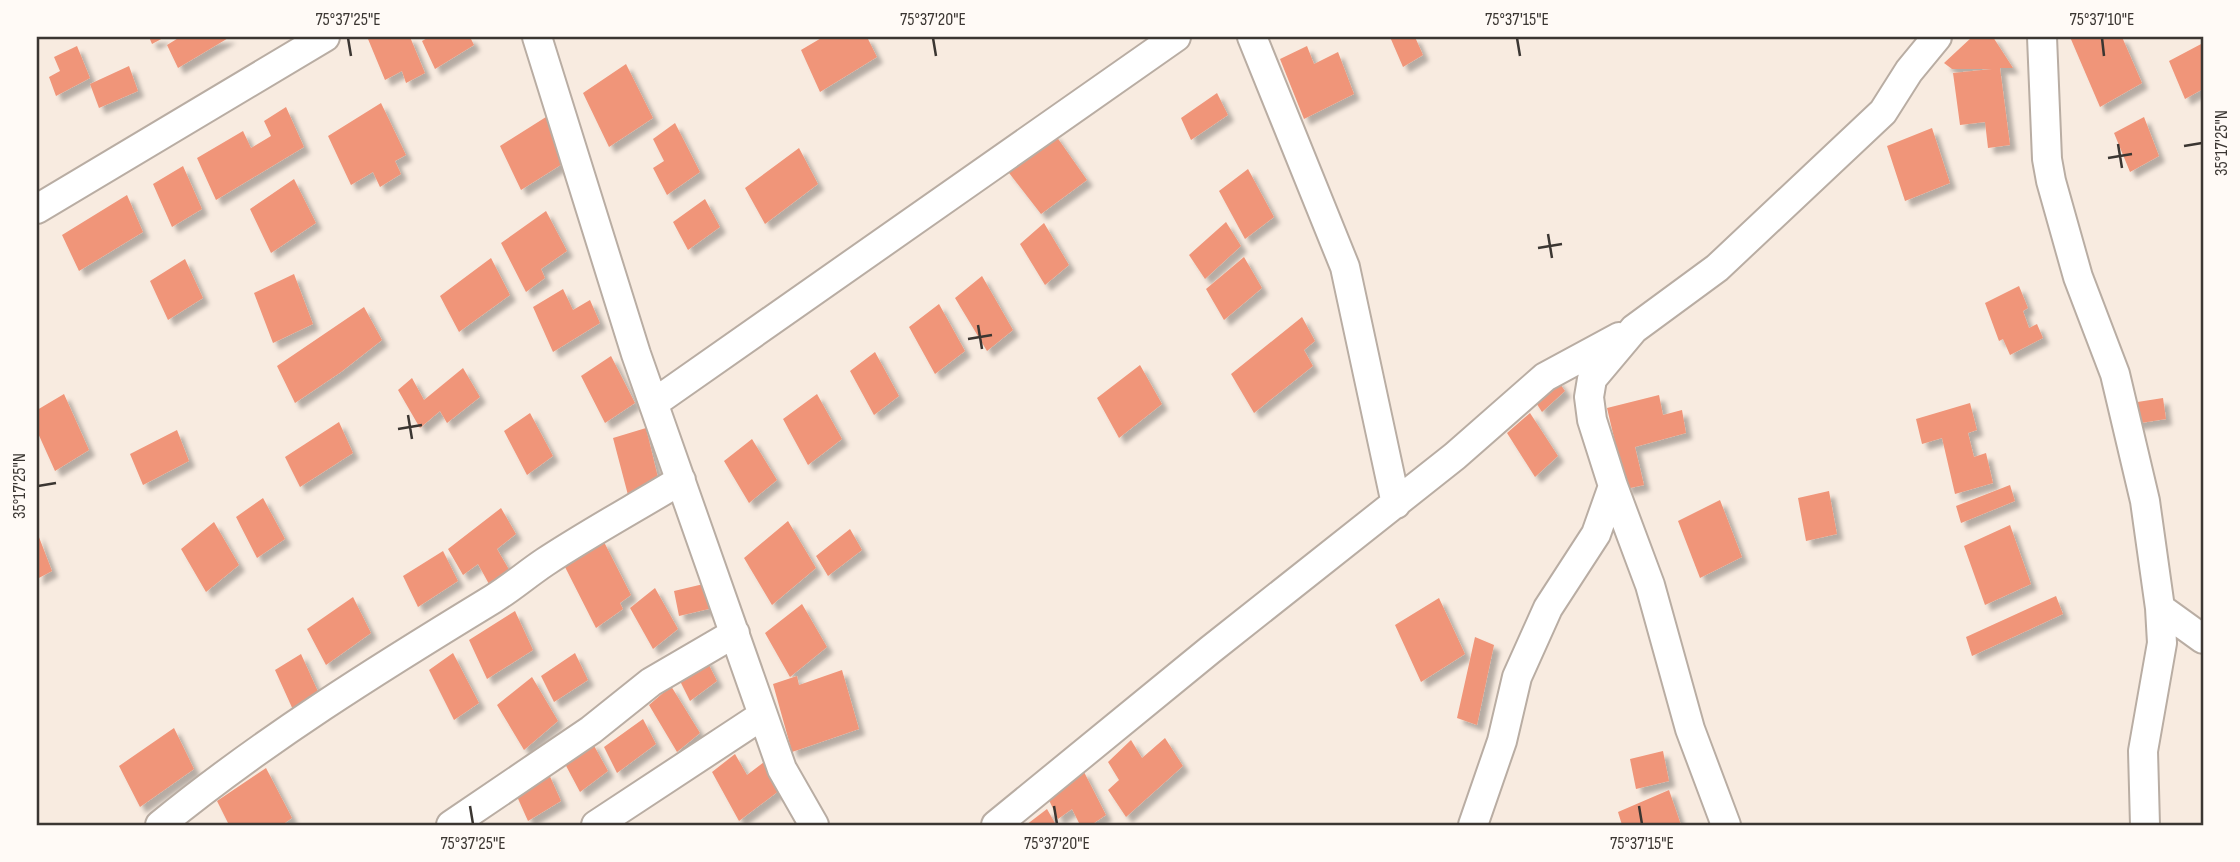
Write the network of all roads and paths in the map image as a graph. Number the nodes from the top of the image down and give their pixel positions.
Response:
1 (325, 37) edge
2 (537, 37) edge
3 (1176, 37) edge
4 (1252, 37) edge
5 (1937, 37) edge
6 (2042, 37) edge
7 (37, 209) edge
8 (1634, 329) junction
9 (654, 403) junction
10 (681, 480) junction
11 (1613, 486) junction
12 (1395, 504) junction
13 (2160, 608) junction
14 (735, 633) junction
15 (2203, 639) edge
16 (763, 715) junction
17 (160, 825) edge
18 (451, 825) edge
19 (596, 825) edge
20 (814, 825) edge
21 (996, 825) edge
22 (1472, 825) edge
23 (1726, 825) edge
24 (2145, 825) edge

1 - 7 street
2 - 9 street
3 - 9 street
4 - 12 street
5 - 8 street
6 - 13 street
8 - 11 street
8 - 12 street
9 - 10 street
10 - 14 street
10 - 17 street
11 - 22 street
11 - 23 street
12 - 21 street
13 - 15 street
13 - 24 street
14 - 16 street
14 - 18 street
16 - 19 street
16 - 20 street

